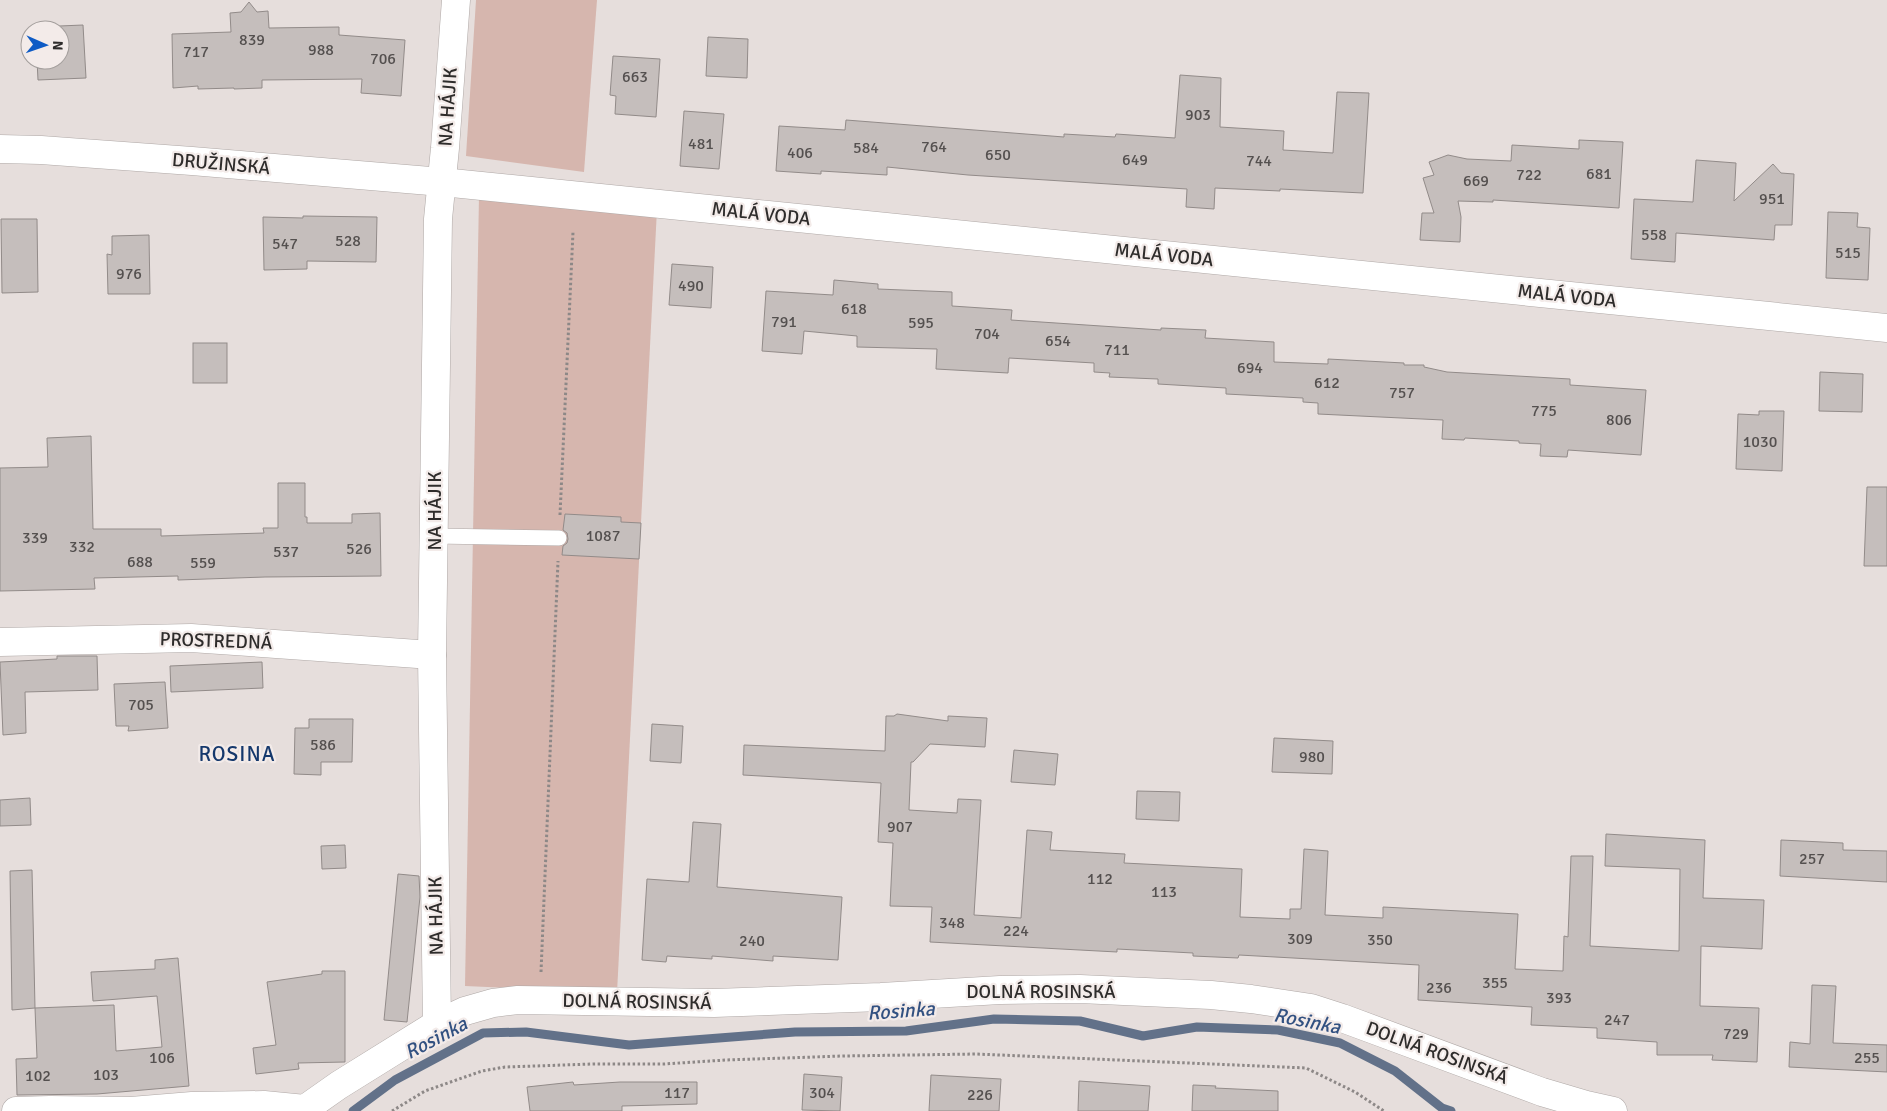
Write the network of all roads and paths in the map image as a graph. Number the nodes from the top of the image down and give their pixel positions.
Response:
1 (456, 0) edge
2 (0, 150) edge
3 (442, 182) junction
4 (573, 232) dead end
5 (1887, 328) edge
6 (434, 536) junction
7 (559, 538) junction
8 (0, 642) edge
9 (432, 655) junction
10 (539, 1000) junction
11 (437, 1024) junction
12 (303, 1110) edge
13 (16, 1111) edge
14 (392, 1111) edge
15 (1384, 1111) edge
16 (1613, 1111) edge

1 - 3 street, NA HÁJIK
2 - 3 street, DRUŽINSKÁ
3 - 5 street, MALÁ VODA
3 - 6 street, NA HÁJIK
4 - 7 path
6 - 7 lane
6 - 9 street, NA HÁJIK
7 - 10 path
8 - 9 street, PROSTREDNÁ
9 - 11 street, NA HÁJIK
10 - 11 street, DOLNÁ ROSINSKÁ
10 - 16 street, DOLNÁ ROSINSKÁ
11 - 12 street, DOLNÁ ROSINSKÁ
12 - 13 street
14 - 15 path

